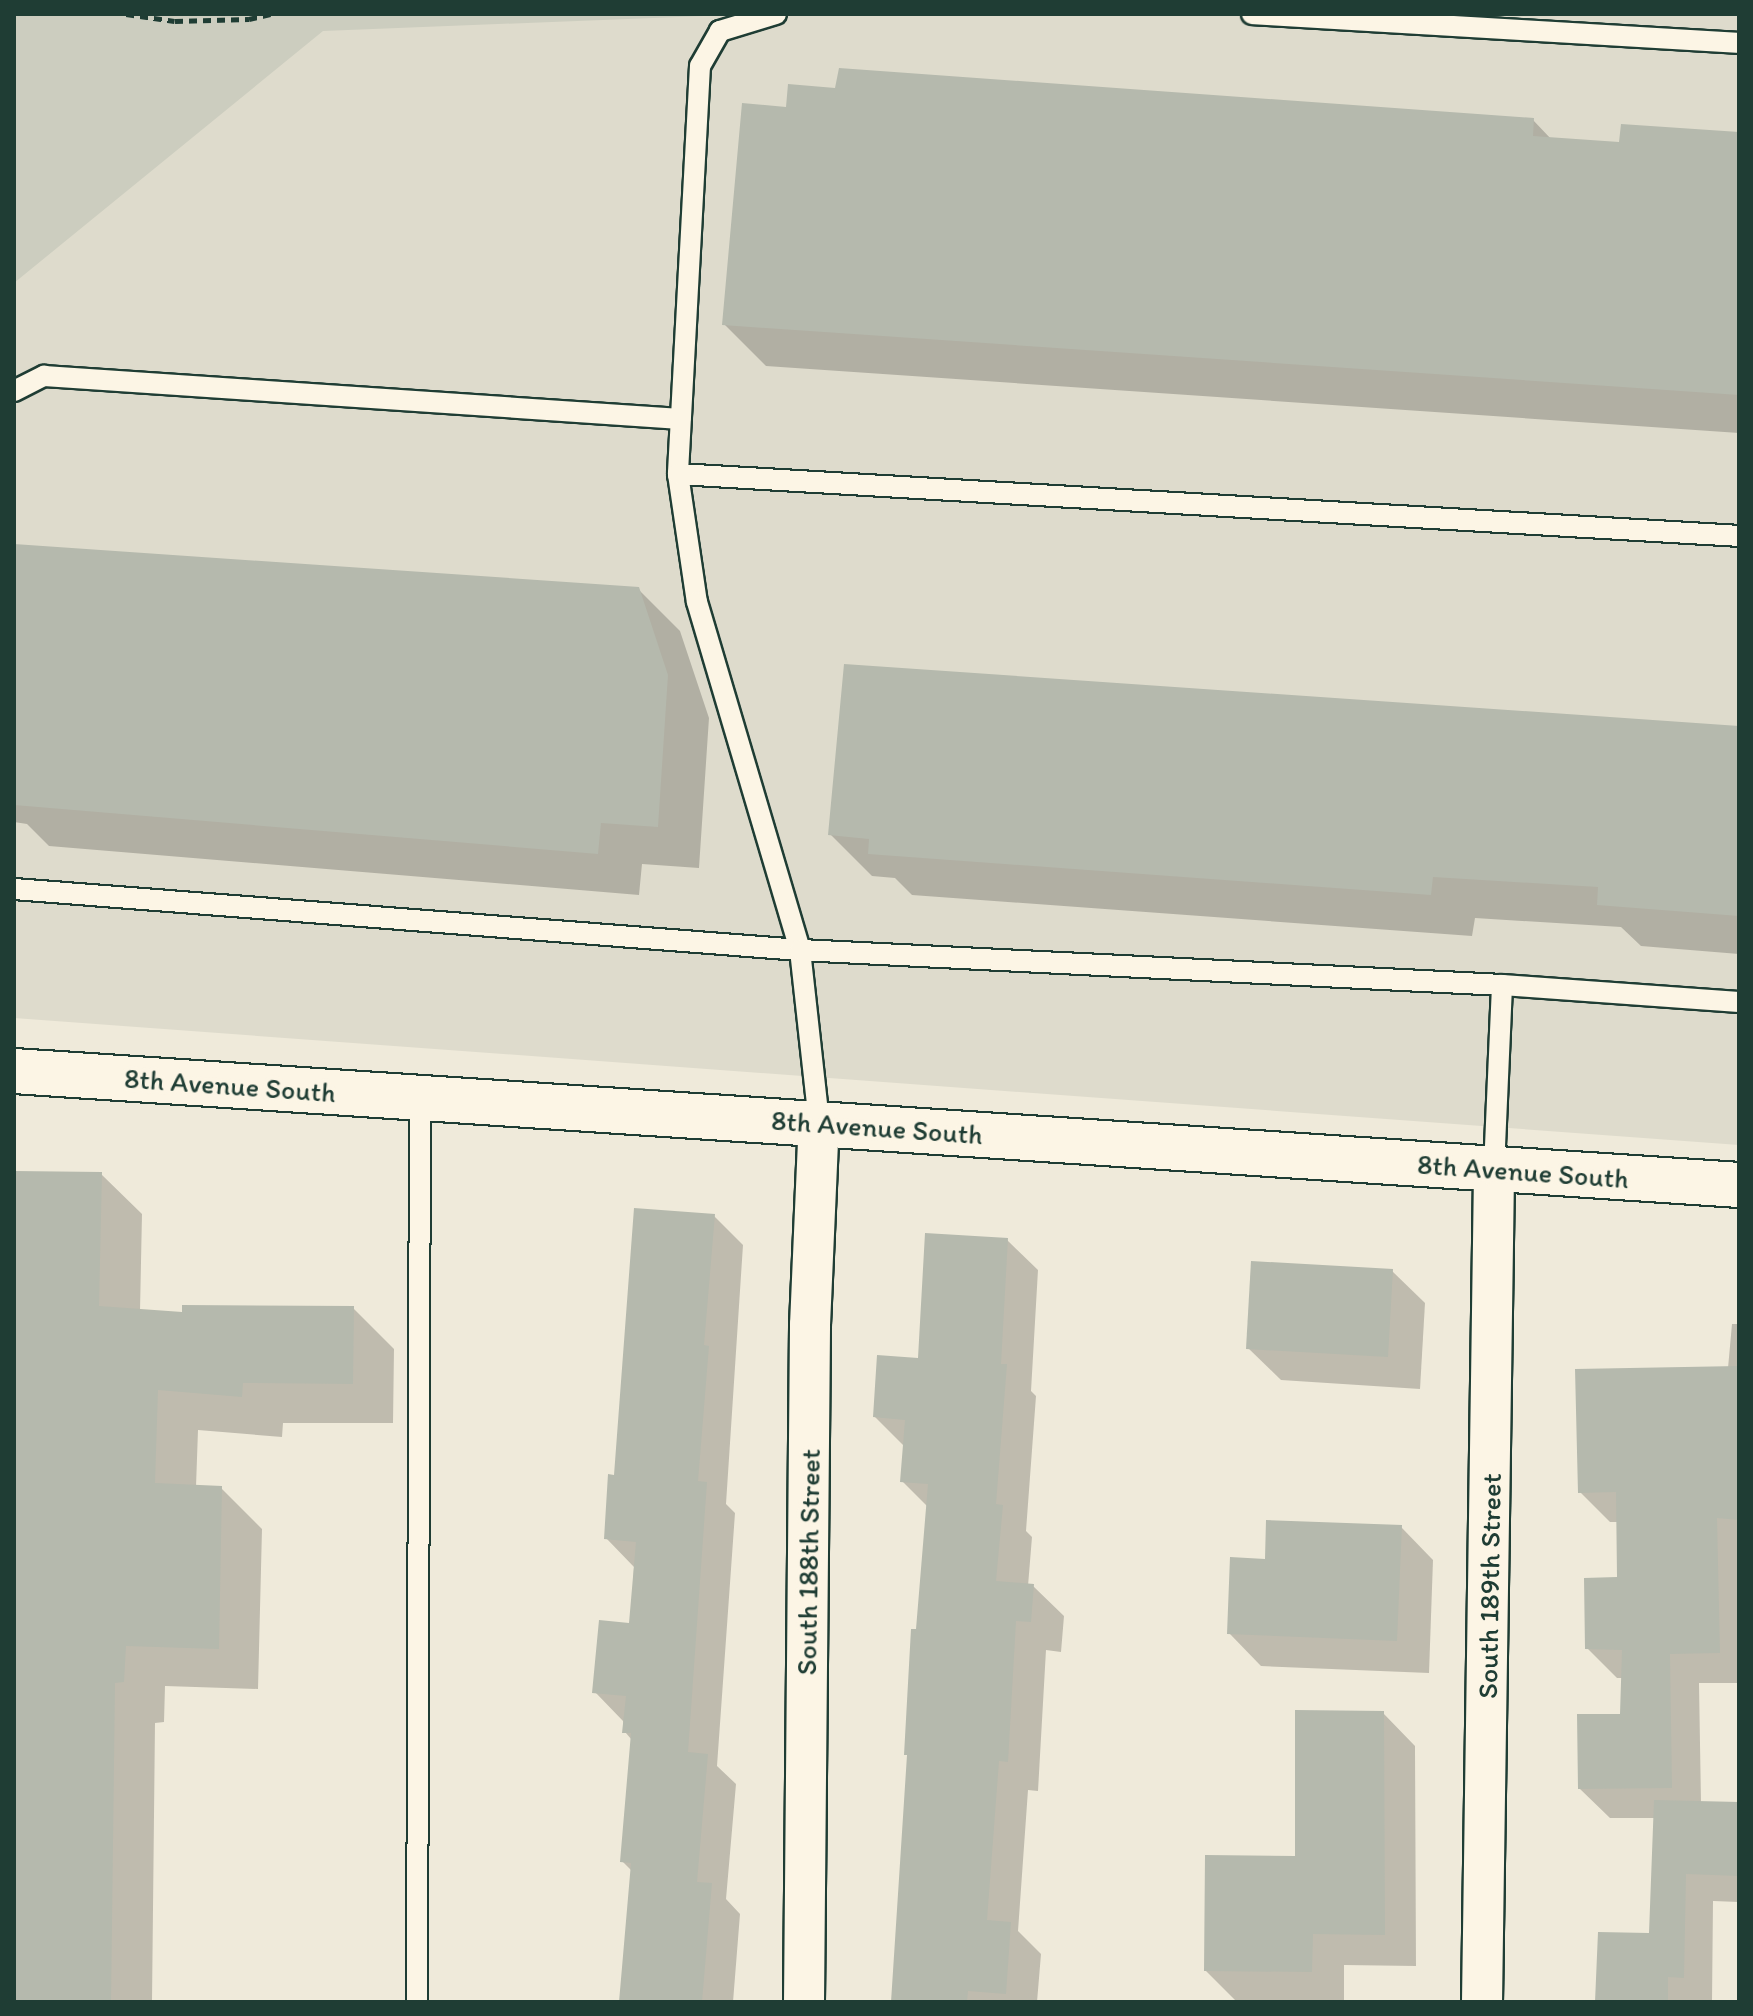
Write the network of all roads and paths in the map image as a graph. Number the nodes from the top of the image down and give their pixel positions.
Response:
1 (126, 14) edge
2 (270, 14) edge
3 (776, 14) edge
4 (1252, 14) edge
5 (1739, 43) edge
6 (14, 391) edge
7 (681, 419) junction
8 (678, 474) junction
9 (1739, 536) edge
10 (14, 889) edge
11 (800, 950) junction
12 (1502, 985) junction
13 (1739, 1002) edge
14 (14, 1071) edge
15 (420, 1097) junction
16 (819, 1122) junction
17 (1494, 1169) junction
18 (1739, 1185) edge
19 (417, 2002) edge
20 (804, 2002) edge
21 (1482, 2002) edge

1 - 2 path
3 - 7 lane
4 - 5 lane
6 - 7 lane
7 - 8 lane
8 - 9 lane
8 - 11 lane
10 - 11 lane
11 - 12 lane
11 - 16 lane
12 - 13 lane
12 - 17 lane
14 - 15 street, 8th Avenue South
15 - 16 street, 8th Avenue South
15 - 19 lane
16 - 17 street, 8th Avenue South
16 - 20 street, South 188th Street
17 - 18 street, 8th Avenue South
17 - 21 street, South 189th Street

